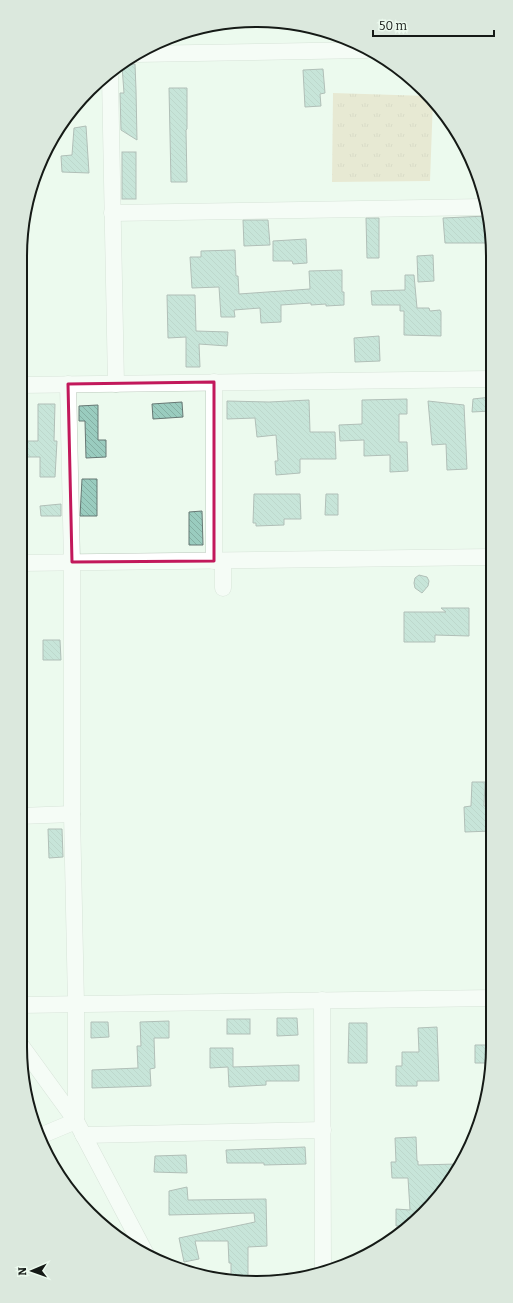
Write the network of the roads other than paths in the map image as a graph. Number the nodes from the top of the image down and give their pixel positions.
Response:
1 (356, 50) edge
2 (150, 54) edge
3 (110, 80) edge
4 (481, 207) edge
5 (112, 213) junction
6 (486, 379) edge
7 (214, 382) junction
8 (68, 384) junction
9 (116, 384) junction
10 (27, 385) edge
11 (486, 557) edge
12 (218, 561) junction
13 (72, 562) junction
14 (27, 563) edge
15 (223, 588) dead end
16 (72, 814) junction
17 (27, 816) edge
18 (486, 998) edge
19 (322, 1000) junction
20 (76, 1004) junction
21 (27, 1006) edge
22 (27, 1054) edge
23 (80, 1128) junction
24 (322, 1130) junction
25 (45, 1135) edge
26 (141, 1244) edge
27 (323, 1266) edge

1 - 2 street
3 - 5 street
4 - 5 street
5 - 9 street
6 - 7 street
7 - 9 street
7 - 12 street
8 - 9 street
8 - 10 street
8 - 13 street
11 - 12 street
12 - 13 street
12 - 15 street
13 - 14 street
13 - 16 street
16 - 17 street
16 - 20 street
18 - 19 street
19 - 20 street
19 - 24 street
20 - 21 street
20 - 23 street
22 - 23 street
23 - 24 street
23 - 25 street
23 - 26 street
24 - 27 street

